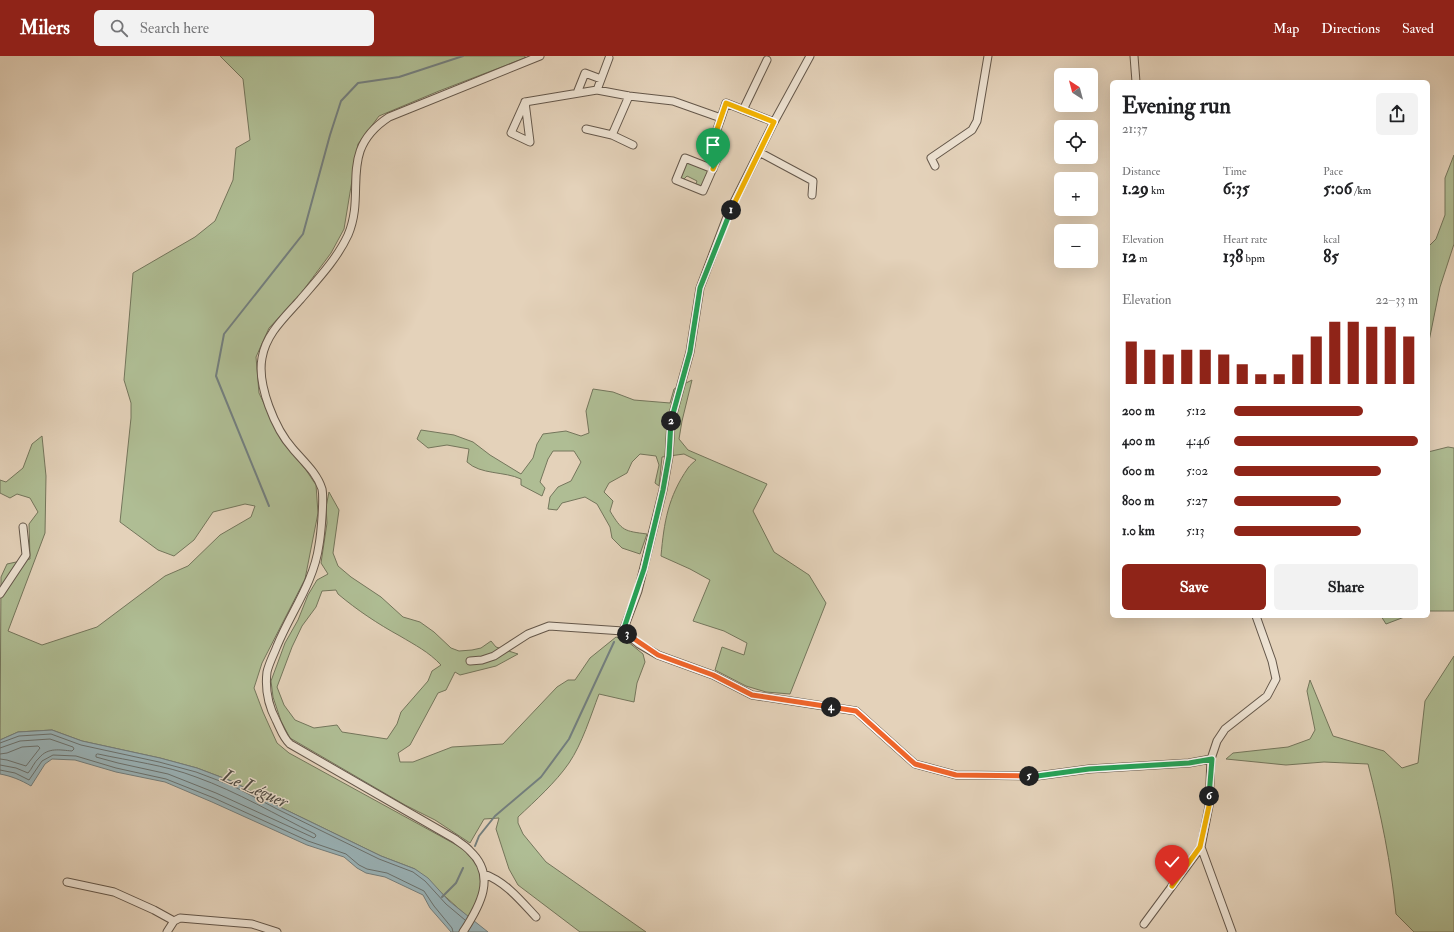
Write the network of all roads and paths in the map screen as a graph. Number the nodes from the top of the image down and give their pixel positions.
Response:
1 (540, 56) edge
2 (810, 56) edge
3 (988, 56) edge
4 (1134, 56) edge
5 (610, 58) dead end
6 (767, 60) dead end
7 (601, 79) junction
8 (1136, 80) edge
9 (596, 90) junction
10 (577, 93) junction
11 (629, 96) junction
12 (525, 102) junction
13 (744, 110) junction
14 (721, 118) junction
15 (774, 122) junction
16 (586, 129) dead end
17 (612, 135) junction
18 (633, 145) dead end
19 (759, 152) junction
20 (935, 166) dead end
21 (713, 169) junction
22 (812, 195) dead end
23 (23, 527) dead end
24 (0, 594) edge
25 (1257, 618) edge
26 (623, 631) junction
27 (470, 661) dead end
28 (1212, 759) junction
29 (1200, 847) junction
30 (484, 874) junction
31 (67, 882) dead end
32 (536, 917) dead end
33 (174, 921) junction
34 (1144, 924) dead end
35 (166, 932) edge
36 (277, 932) edge
37 (463, 932) edge
38 (1232, 932) edge

1 - 30 street
2 - 15 street
3 - 20 street
4 - 8 street
5 - 7 street
6 - 13 street
7 - 9 street
7 - 10 street
9 - 10 street
9 - 11 street
10 - 12 street
11 - 14 street
11 - 17 street
12 - 12 street
13 - 14 street
13 - 15 street
14 - 21 street
15 - 19 street
16 - 17 street
17 - 18 street
19 - 22 street
19 - 26 street
21 - 21 street
23 - 24 street
25 - 28 street
26 - 27 street
26 - 28 street
28 - 29 street
29 - 34 street
29 - 38 street
30 - 32 street
30 - 37 street
31 - 33 street
33 - 35 street
33 - 36 street

